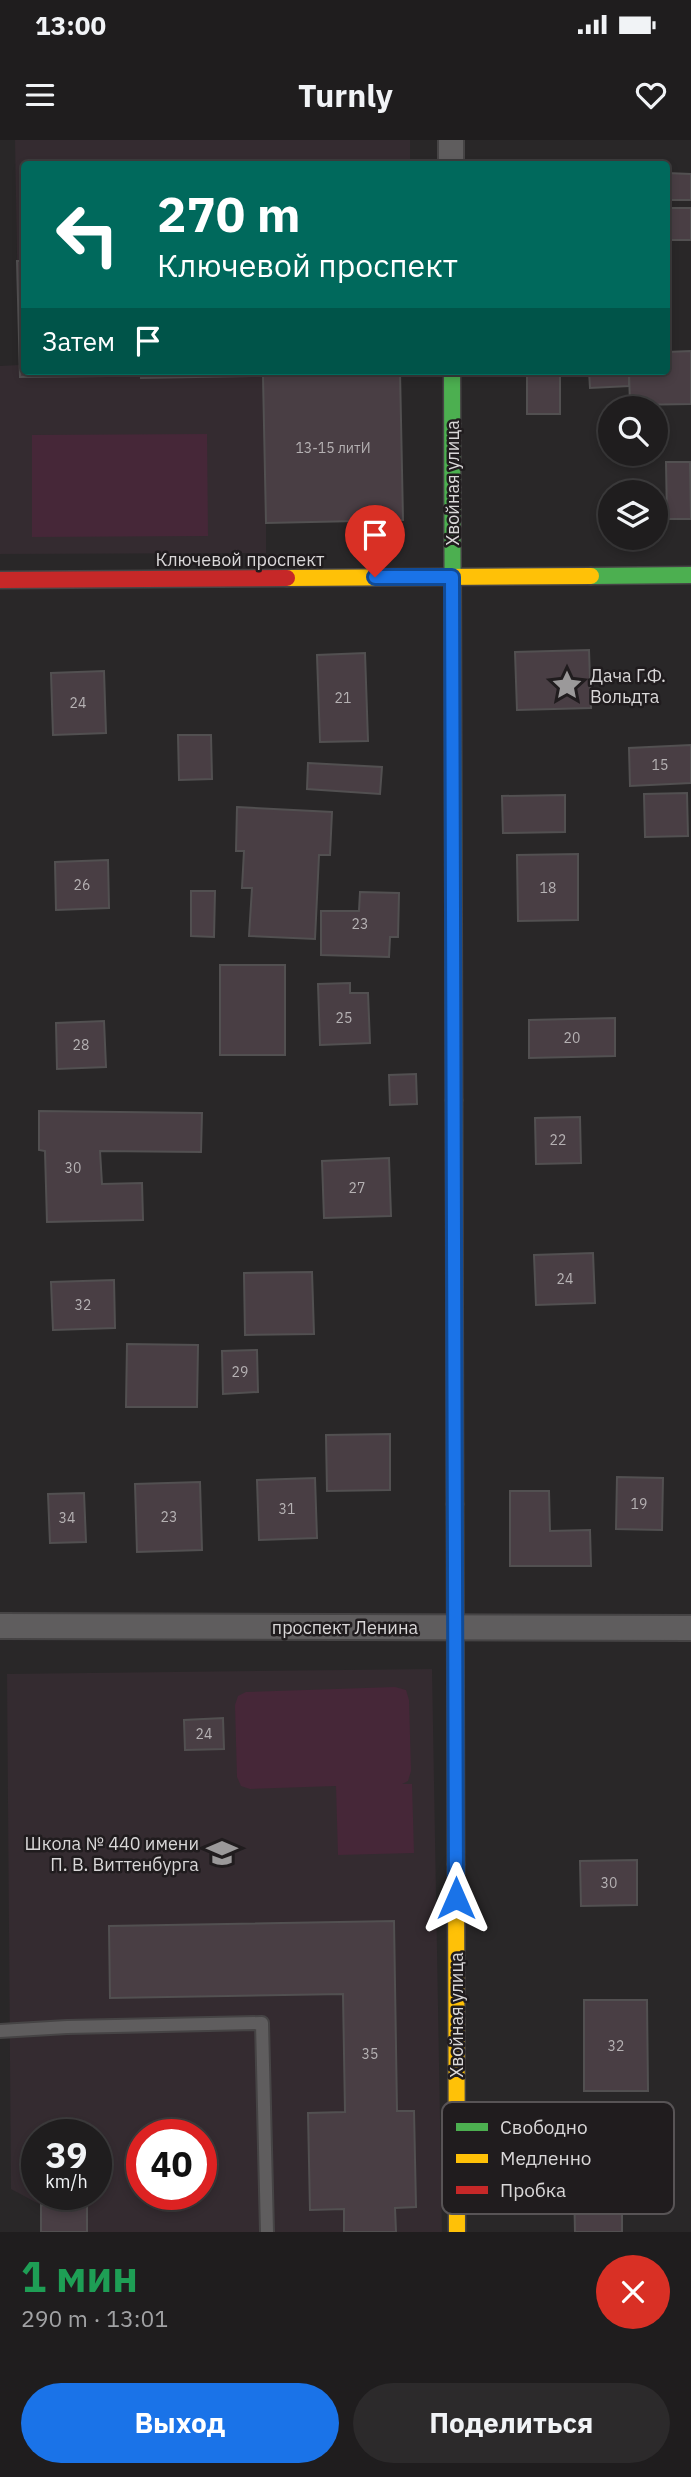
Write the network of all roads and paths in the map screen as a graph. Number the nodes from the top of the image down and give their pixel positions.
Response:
1 (451, 140) edge
2 (451, 161) edge
3 (452, 375) edge
4 (691, 575) edge
5 (452, 577) junction
6 (0, 580) edge
7 (0, 1626) edge
8 (455, 1627) junction
9 (691, 1628) edge
10 (0, 2031) edge
11 (457, 2102) edge
12 (457, 2214) edge
13 (267, 2232) edge
14 (457, 2232) edge

1 - 2 street
3 - 5 street, Хвойная улица
4 - 5 street, Ключевой проспект
5 - 6 street, Ключевой проспект
5 - 8 street, Хвойная улица
7 - 8 street, проспект Ленина
8 - 9 street, проспект Ленина
8 - 11 street, Хвойная улица
10 - 13 lane
12 - 14 street, Хвойная улица

